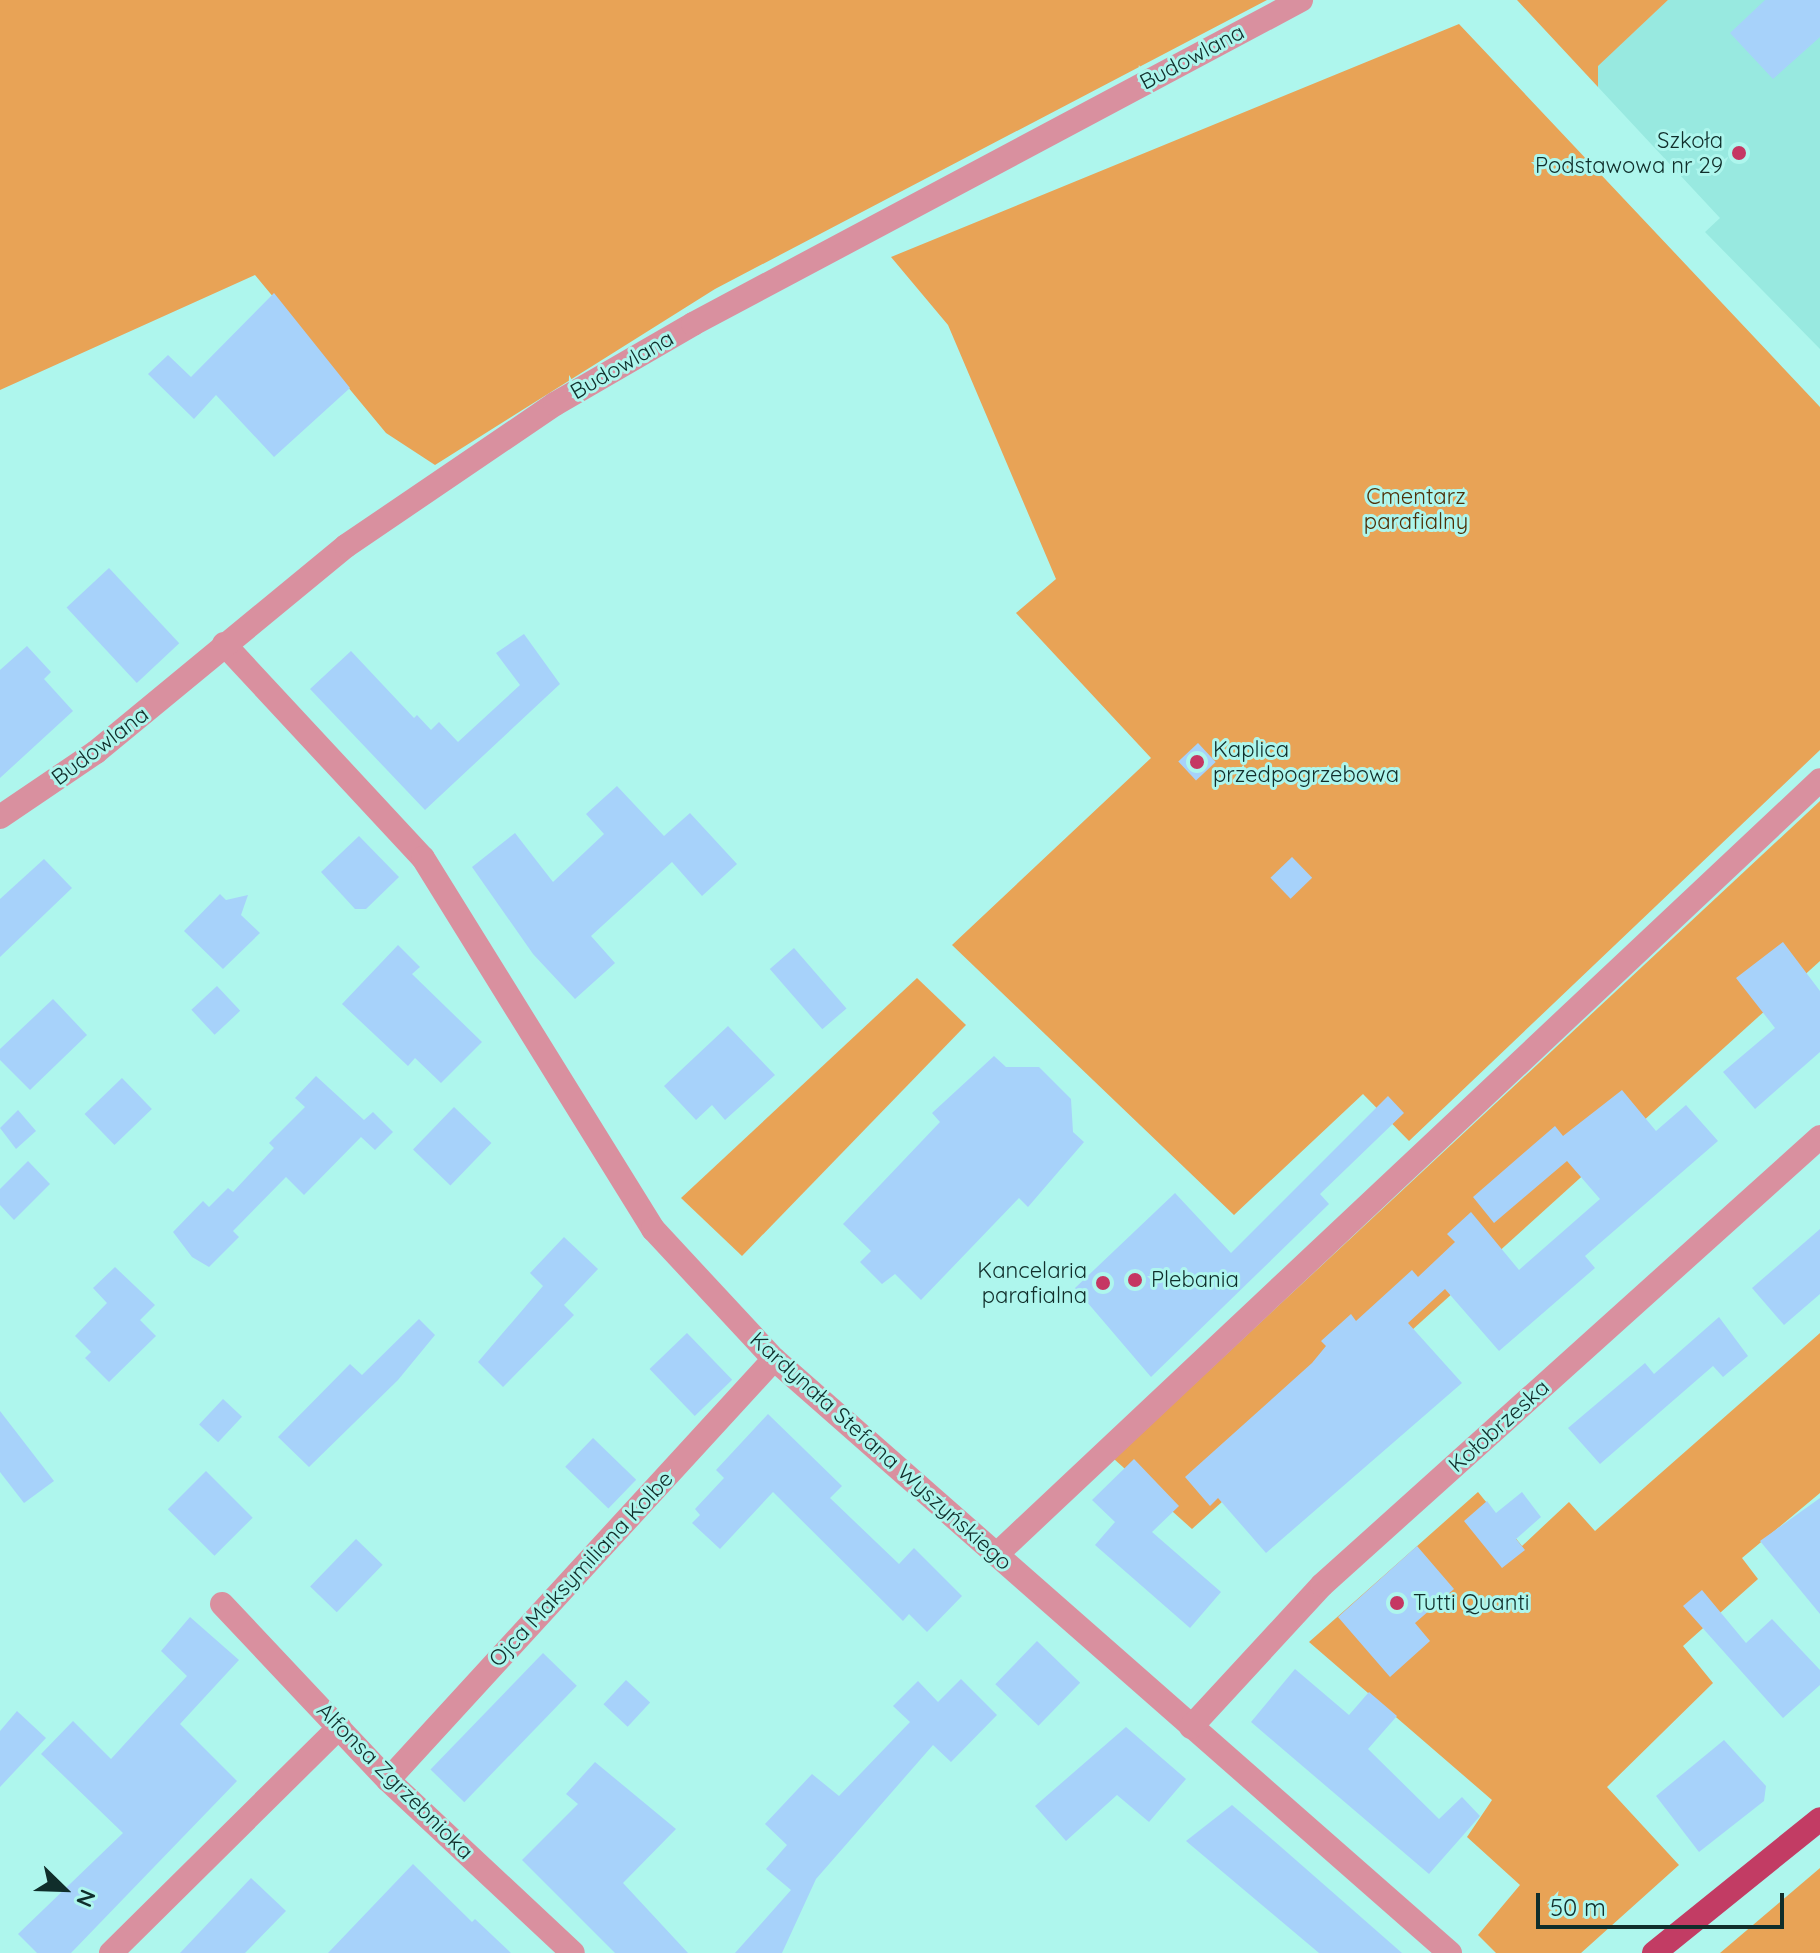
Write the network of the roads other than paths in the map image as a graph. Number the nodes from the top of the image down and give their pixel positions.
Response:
1 (1301, 0) edge
2 (224, 644) junction
3 (1820, 780) edge
4 (0, 817) edge
5 (1820, 1137) edge
6 (774, 1359) junction
7 (996, 1555) junction
8 (222, 1604) dead end
9 (339, 1727) junction
10 (1191, 1727) junction
11 (388, 1780) junction
12 (1820, 1819) edge
13 (111, 1953) edge
14 (573, 1953) edge
15 (1450, 1953) edge
16 (1654, 1953) edge

1 - 2 street, Budowlana
2 - 4 street, Budowlana
2 - 6 street, Kardynała Stefana Wyszyńskiego
3 - 7 street
5 - 10 street, Kołobrzeska
6 - 7 street, Kardynała Stefana Wyszyńskiego
6 - 11 street, Ojca Maksymiliana Kolbe
7 - 10 street, Kardynała Stefana Wyszyńskiego
8 - 9 street, Alfonsa Zgrzebnioka
9 - 11 street, Alfonsa Zgrzebnioka
9 - 13 street
10 - 15 street, Kardynała Stefana Wyszyńskiego
11 - 14 street, Alfonsa Zgrzebnioka
12 - 16 main road

